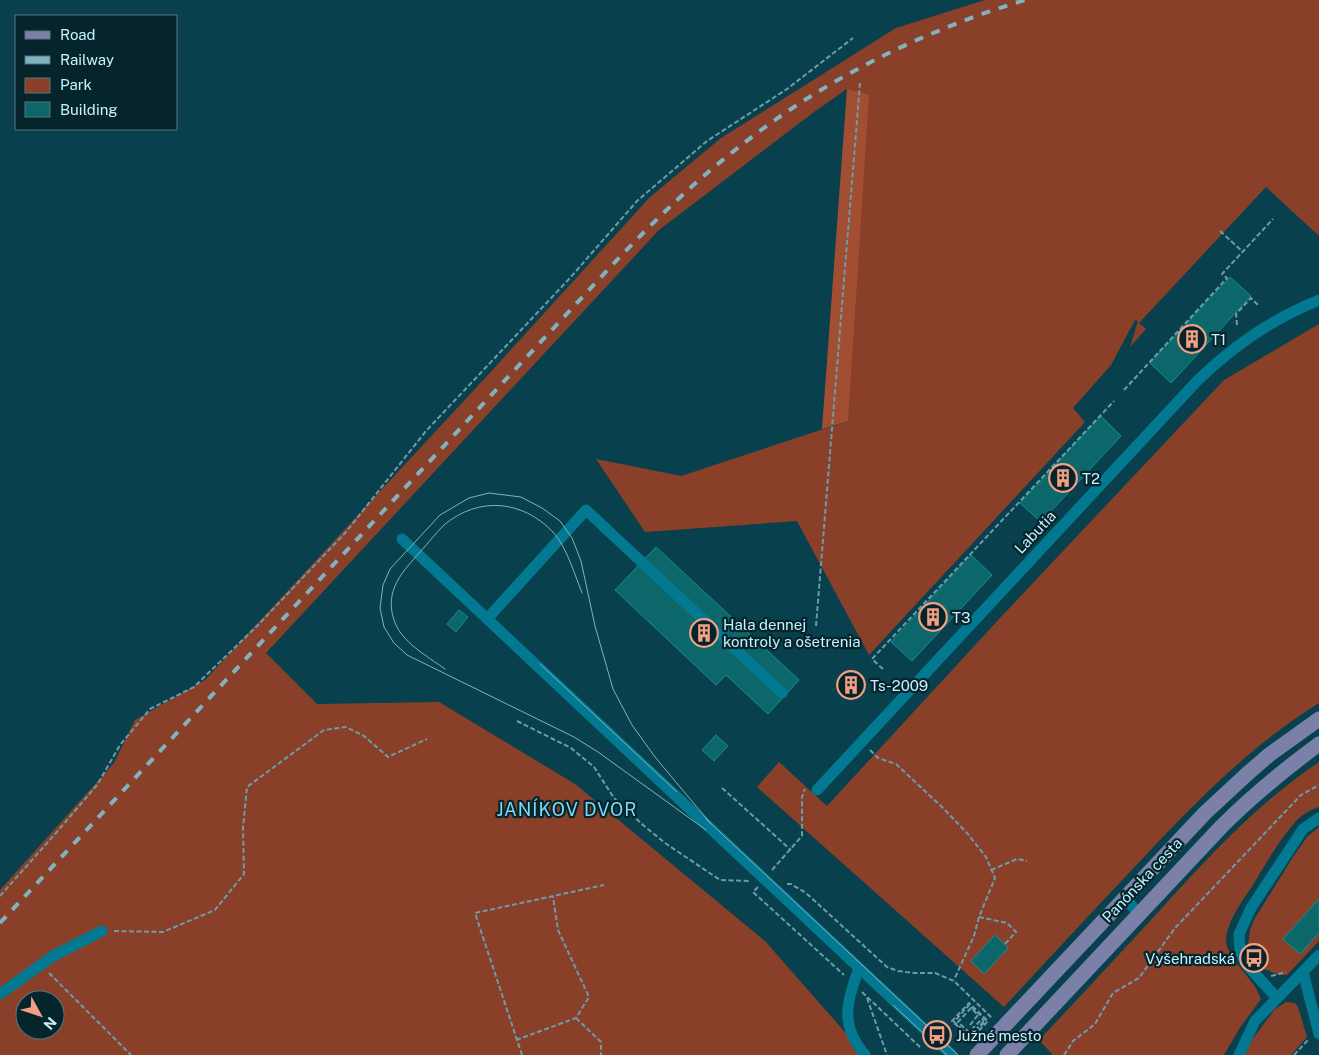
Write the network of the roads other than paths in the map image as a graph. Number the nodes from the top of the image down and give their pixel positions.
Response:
1 (1319, 300) edge
2 (402, 539) dead end
3 (487, 619) junction
4 (782, 693) dead end
5 (1319, 719) edge
6 (1319, 744) edge
7 (817, 790) dead end
8 (1319, 818) edge
9 (1125, 899) junction
10 (1139, 913) junction
11 (102, 931) road end
12 (1319, 955) edge
13 (859, 968) junction
14 (1303, 972) junction
15 (0, 994) edge
16 (1277, 998) junction
17 (1318, 1032) edge
18 (976, 1048) edge
19 (865, 1055) edge
20 (952, 1055) edge
21 (1007, 1055) edge
22 (1239, 1055) edge

1 - 7 street, Labutia
2 - 3 street
3 - 4 street
3 - 13 street
5 - 9 main road, Panónska cesta
6 - 10 main road, Panónska cesta
8 - 16 street
9 - 10 street
9 - 18 main road, Panónska cesta
10 - 21 main road, Panónska cesta
11 - 15 street
12 - 14 street
13 - 19 street
13 - 20 street
14 - 16 street
14 - 17 street
16 - 22 street

